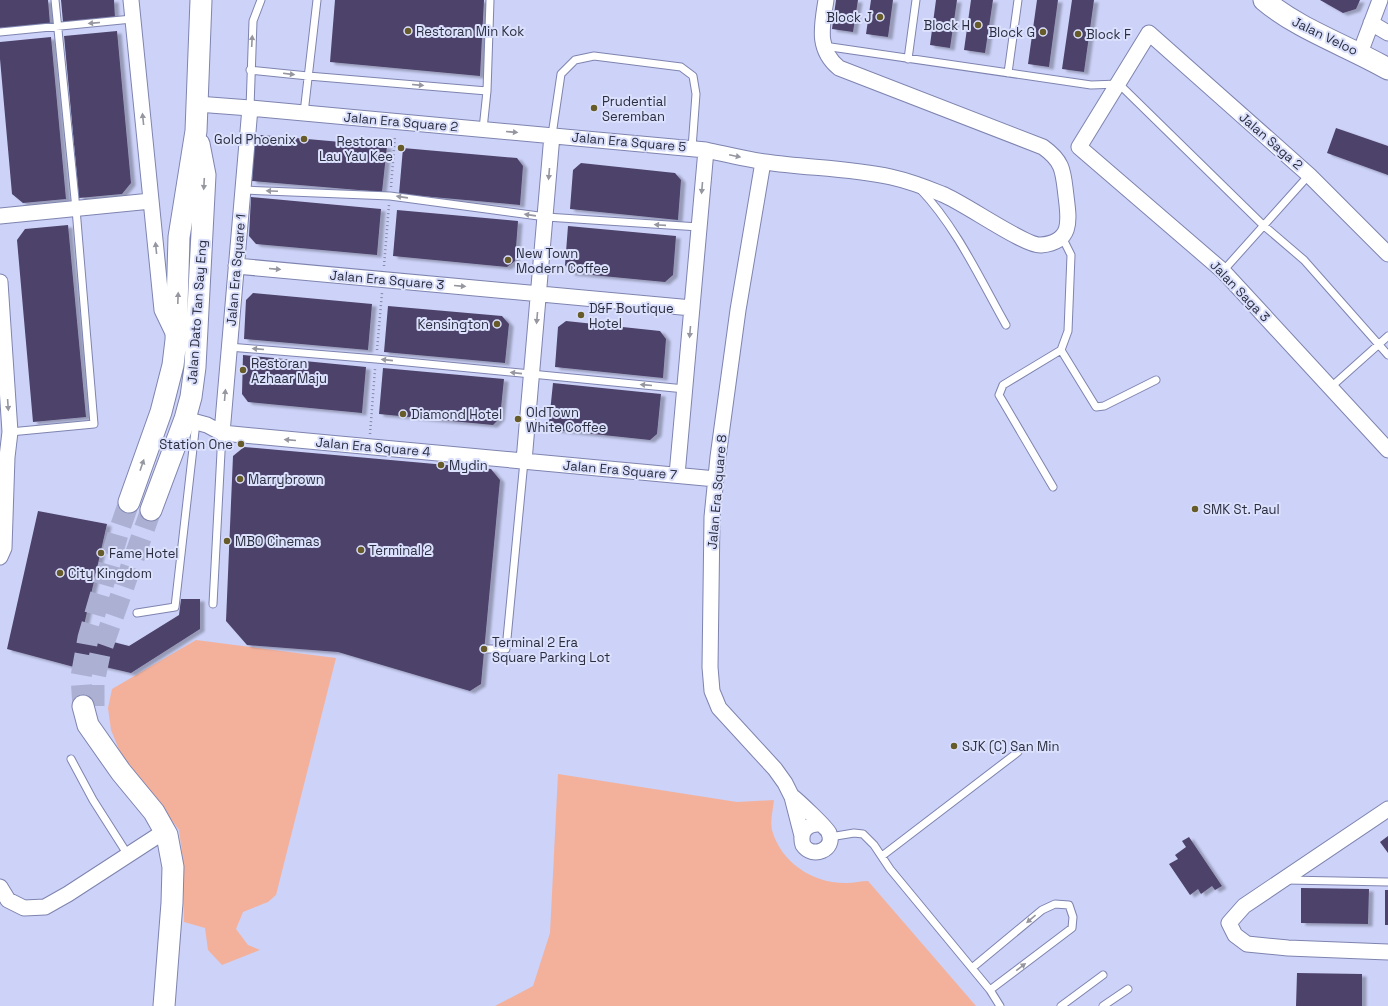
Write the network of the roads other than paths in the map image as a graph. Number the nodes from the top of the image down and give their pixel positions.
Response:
1 (55, 0) edge
2 (130, 0) edge
3 (201, 0) edge
4 (261, 0) edge
5 (317, 0) edge
6 (490, 0) edge
7 (826, 0) edge
8 (916, 0) edge
9 (1018, 0) edge
10 (1264, 0) edge
11 (1380, 0) edge
12 (132, 19) junction
13 (1371, 23) junction
14 (57, 26) junction
15 (0, 32) edge
16 (1388, 33) edge
17 (824, 46) junction
18 (1360, 53) junction
19 (908, 58) junction
20 (1388, 69) edge
21 (250, 70) junction
22 (1008, 73) junction
23 (308, 76) junction
24 (1119, 84) junction
25 (487, 91) junction
26 (197, 104) junction
27 (250, 108) junction
28 (304, 113) junction
29 (483, 129) junction
30 (196, 132) junction
31 (552, 135) junction
32 (699, 149) junction
33 (764, 162) junction
34 (1310, 174) junction
35 (915, 183) junction
36 (243, 190) junction
37 (151, 202) junction
38 (76, 209) junction
39 (0, 216) edge
40 (546, 217) junction
41 (1263, 225) junction
42 (699, 227) junction
43 (1062, 237) junction
44 (1388, 254) edge
45 (236, 266) junction
46 (1223, 271) junction
47 (0, 282) edge
48 (539, 294) junction
49 (692, 308) junction
50 (1006, 325) dead end
51 (1388, 336) edge
52 (176, 340) junction
53 (1379, 344) junction
54 (229, 347) junction
55 (1061, 350) junction
56 (1388, 355) edge
57 (532, 375) junction
58 (1156, 380) dead end
59 (1331, 387) junction
60 (685, 389) junction
61 (190, 421) junction
62 (10, 432) junction
63 (222, 433) junction
64 (1388, 450) edge
65 (3, 457) edge
66 (524, 461) junction
67 (677, 475) junction
68 (716, 479) junction
69 (1053, 486) dead end
70 (129, 502) tunnel mouth
71 (151, 510) tunnel mouth
72 (0, 557) edge
73 (213, 604) dead end
74 (137, 613) dead end
75 (484, 649) dead end
76 (88, 706) tunnel mouth
77 (1018, 752) dead end
78 (71, 759) dead end
79 (792, 797) junction
80 (1388, 809) edge
81 (820, 824) junction
82 (165, 831) junction
83 (802, 836) junction
84 (830, 837) junction
85 (128, 855) junction
86 (882, 856) junction
87 (1285, 880) junction
88 (1388, 882) edge
89 (0, 887) edge
90 (1388, 952) edge
91 (972, 968) junction
92 (1103, 975) dead end
93 (1128, 989) dead end
94 (990, 990) junction
95 (164, 1006) edge
96 (1000, 1006) edge
97 (1061, 1006) edge
98 (1103, 1006) edge

1 - 14 lane
2 - 12 street
3 - 26 street, Jalan Dato Tan Say Eng
21 -> 4 lane
5 - 23 lane
6 - 25 lane
7 - 17 street
8 - 19 lane
9 - 22 lane
10 - 18 street, Jalan Veloo
11 - 13 street
12 -> 14 lane
37 -> 12 street
13 - 16 street
13 - 18 street
14 - 15 lane
14 - 38 lane
17 - 19 lane
17 - 43 street
18 - 20 street, Jalan Veloo
19 - 22 lane
21 -> 23 lane
21 - 27 lane
22 - 24 lane
23 -> 25 lane
23 - 28 lane
24 - 34 street, Jalan Saga 2
24 - 41 lane
24 - 46 street, Jalan Saga 3
25 - 29 lane
26 - 27 street, Jalan Era Square 2
26 - 30 street, Jalan Dato Tan Say Eng
27 - 28 street, Jalan Era Square 2
27 - 36 street, Jalan Era Square 1
28 - 29 street, Jalan Era Square 2
29 -> 31 street, Jalan Era Square 2
52 -> 30 street, Jalan Dato Tan Say Eng
30 -> 61 street, Jalan Dato Tan Say Eng
31 - 32 street, Jalan Era Square 5
31 - 32 lane
31 -> 40 street
32 -> 33 street, Jalan Era Square 5
32 -> 42 street
33 - 35 street, Jalan Era Square 5
33 - 68 street, Jalan Era Square 8
34 - 41 lane
34 - 44 street, Jalan Saga 2
35 - 43 street, Jalan Era Square 5
35 - 50 lane
40 -> 36 lane
36 - 45 street, Jalan Era Square 1
37 - 38 street
52 -> 37 street
38 - 39 street
38 - 62 lane
42 -> 40 lane
40 - 48 street
41 - 46 lane
41 - 53 lane
42 - 49 street
43 - 55 lane
45 -> 48 street, Jalan Era Square 3
45 - 54 street, Jalan Era Square 1
46 - 59 street, Jalan Saga 3
47 -> 62 street
48 - 49 street, Jalan Era Square 3
48 -> 57 street
49 -> 60 street
51 - 53 lane
70 -> 52 street, Jalan Dato Tan Say Eng
53 - 56 lane
53 - 59 lane
57 -> 54 lane
63 -> 54 street, Jalan Era Square 1
55 - 58 lane
55 - 69 lane
60 -> 57 lane
57 - 66 street
59 - 64 street, Jalan Saga 3
60 - 67 street
61 - 63 street
61 - 71 street, Jalan Dato Tan Say Eng
61 - 74 lane
62 - 65 street
66 -> 63 street, Jalan Era Square 4
63 - 73 lane
65 - 72 street
66 - 67 street, Jalan Era Square 7
66 - 75 lane
67 - 68 street, Jalan Era Square 7
68 - 79 street, Jalan Era Square 8
76 - 82 street
77 - 86 lane
78 - 85 lane
79 - 81 street, Jalan Era Square 8
79 - 83 street, Jalan Era Square 8
80 - 87 street
81 - 83 street
81 - 84 street, Jalan Era Square 8
82 - 85 street
82 - 95 street
83 - 84 street, Jalan Era Square 8
84 - 86 lane
85 - 89 street
86 - 91 lane
87 - 88 lane
87 - 90 street
91 - 94 lane
94 -> 91 lane
92 - 97 lane
93 - 98 lane
94 - 96 lane

